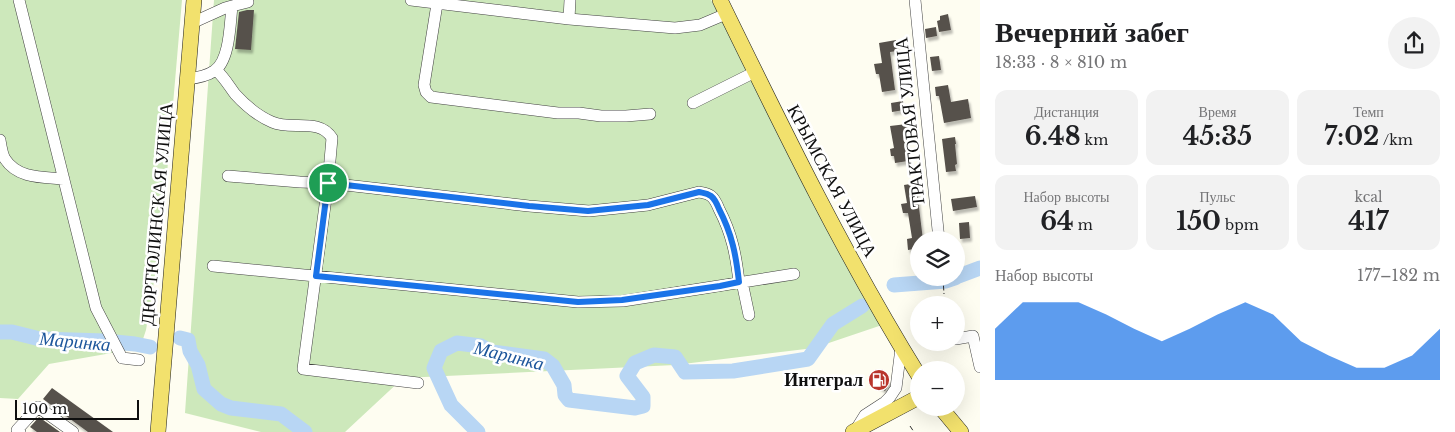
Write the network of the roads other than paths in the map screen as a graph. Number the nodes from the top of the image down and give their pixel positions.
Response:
1 (19, 0) edge
2 (194, 0) edge
3 (410, 0) edge
4 (570, 0) edge
5 (915, 0) edge
6 (248, 2) dead end
7 (436, 4) junction
8 (232, 6) junction
9 (723, 7) edge
10 (569, 19) junction
11 (192, 22) junction
12 (216, 70) junction
13 (755, 72) junction
14 (187, 79) junction
15 (692, 103) dead end
16 (650, 114) dead end
17 (0, 140) edge
18 (228, 176) dead end
19 (64, 179) junction
20 (328, 183) junction
21 (939, 231) edge
22 (213, 266) dead end
23 (794, 274) dead end
24 (316, 276) junction
25 (741, 282) junction
26 (749, 316) dead end
27 (965, 337) edge
28 (901, 348) junction
29 (139, 360) dead end
30 (910, 362) edge
31 (980, 367) edge
32 (418, 383) dead end
33 (910, 402) edge
34 (943, 416) edge
35 (947, 416) edge
36 (854, 431) edge
37 (20, 432) edge
38 (73, 432) edge
39 (158, 432) edge
40 (950, 432) edge
41 (960, 432) edge

1 - 19 street
2 - 11 main road, ДЮРТЮЛИНСКАЯ УЛИЦА
3 - 7 street
4 - 10 street
5 - 21 street, ТРАКТОВАЯ УЛИЦА
6 - 8 street
7 - 10 street
7 - 16 street
8 - 11 street
8 - 12 street
9 - 10 street
9 - 13 main road, КРЫМСКАЯ УЛИЦА
11 - 14 main road, ДЮРТЮЛИНСКАЯ УЛИЦА
12 - 14 street
12 - 20 street
13 - 15 street
13 - 28 main road, КРЫМСКАЯ УЛИЦА
14 - 39 main road, ДЮРТЮЛИНСКАЯ УЛИЦА
17 - 19 street
18 - 20 street
19 - 29 street
20 - 24 street
20 - 25 street
22 - 24 street
23 - 25 street
24 - 25 street
24 - 32 street
25 - 26 street
27 - 31 street
28 - 30 main road, КРЫМСКАЯ УЛИЦА
28 - 36 street
33 - 36 main road
34 - 40 main road
35 - 41 main road
37 - 38 street

